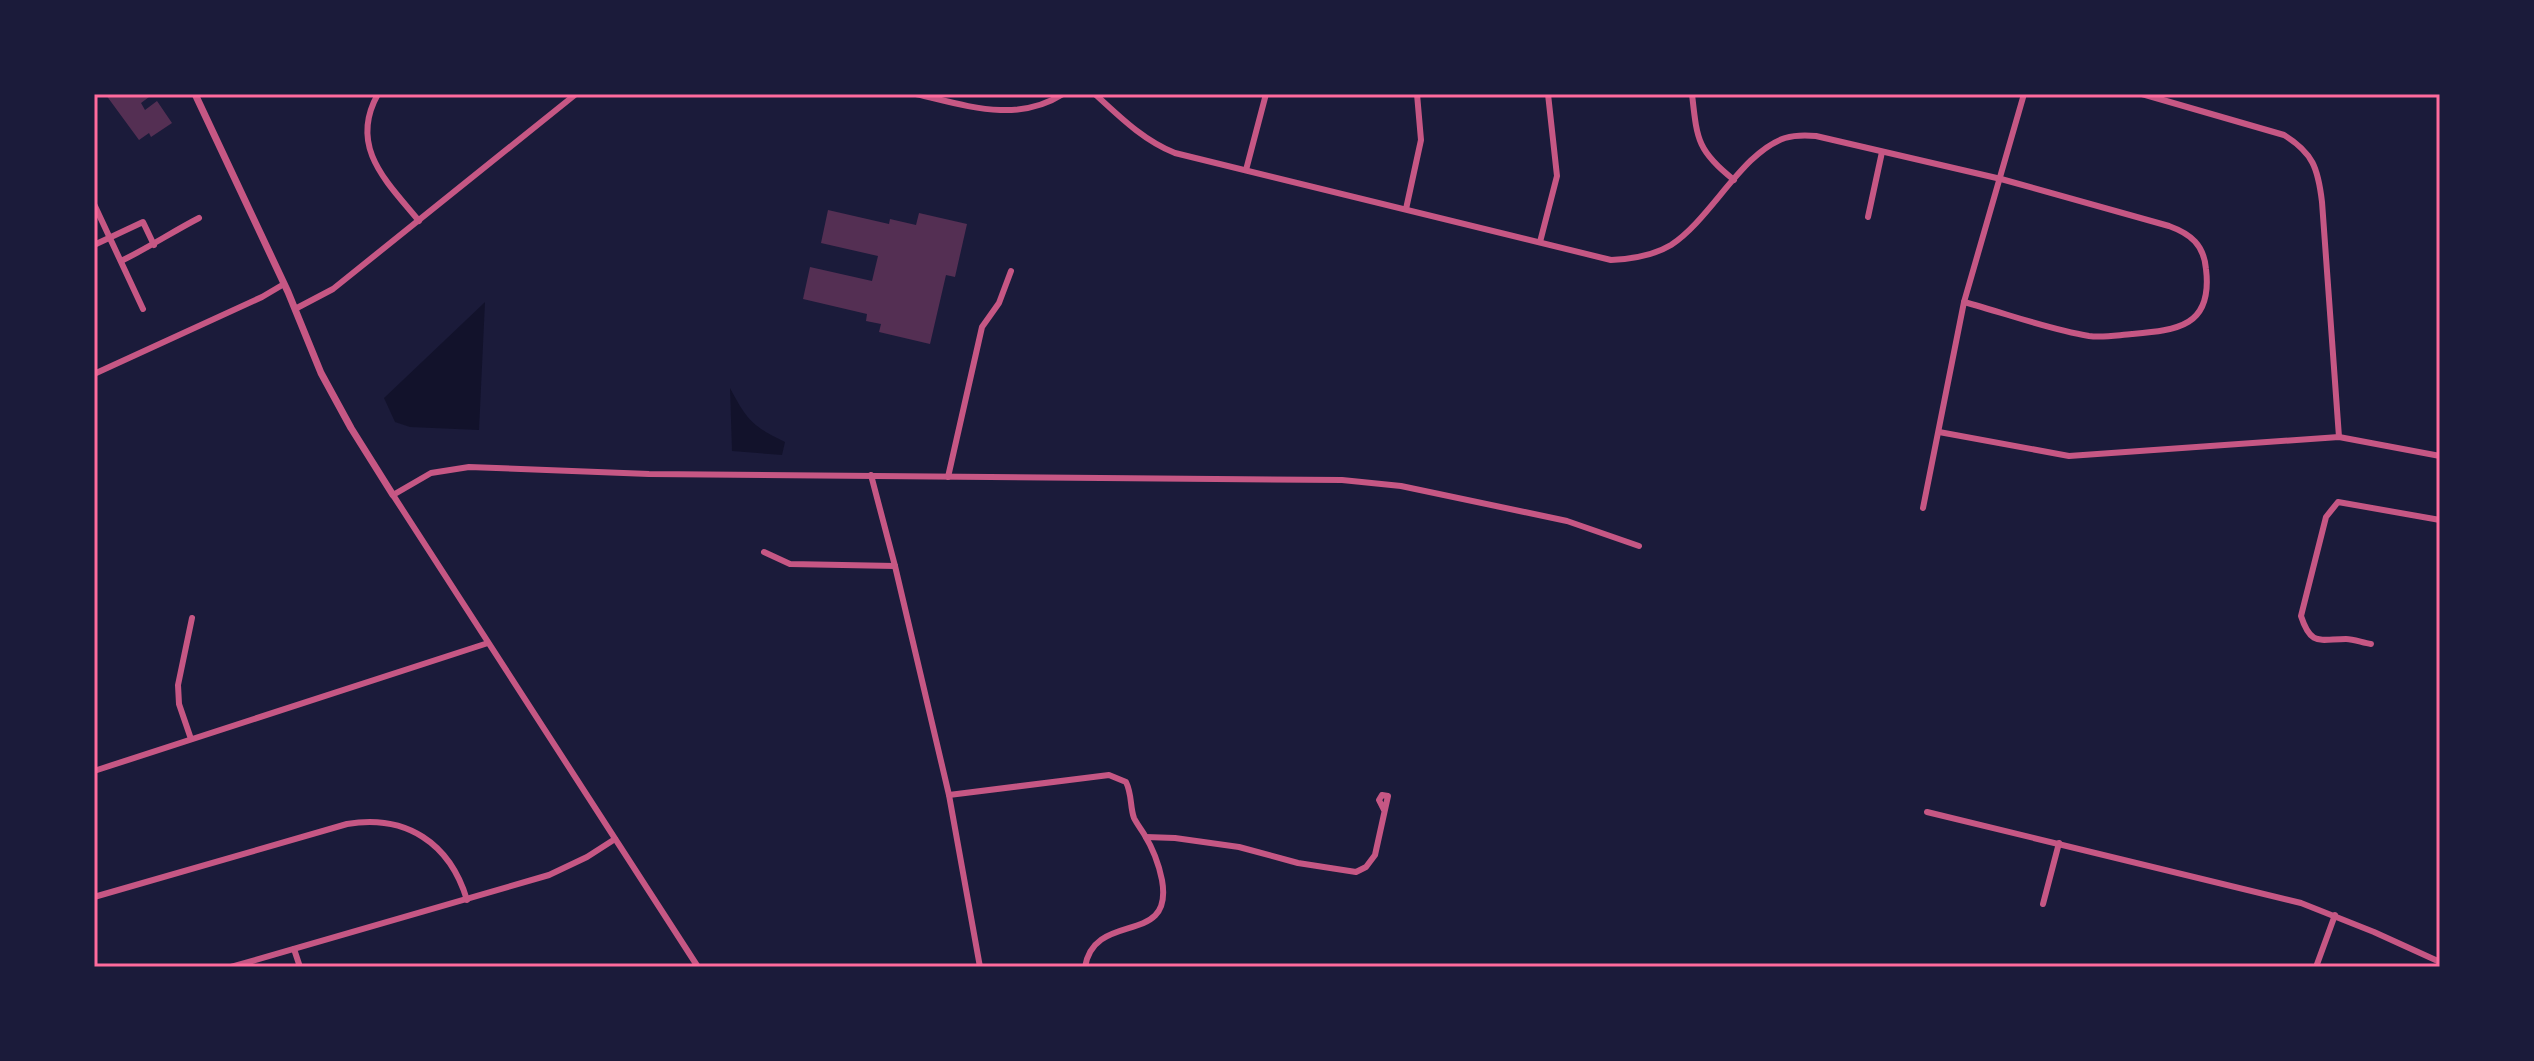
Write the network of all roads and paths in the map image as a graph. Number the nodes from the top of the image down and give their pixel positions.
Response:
1 (195, 94) edge
2 (378, 94) edge
3 (576, 94) edge
4 (916, 94) edge
5 (1063, 94) edge
6 (1095, 94) edge
7 (1266, 94) edge
8 (1417, 94) edge
9 (1548, 94) edge
10 (1692, 94) edge
11 (2024, 94) edge
12 (2142, 94) edge
13 (1882, 152) junction
14 (1246, 170) junction
15 (2001, 179) junction
16 (1734, 180) junction
17 (94, 204) edge
18 (1406, 209) junction
19 (1868, 217) dead end
20 (199, 218) dead end
21 (419, 221) junction
22 (110, 238) junction
23 (1540, 242) junction
24 (94, 245) edge
25 (154, 245) junction
26 (121, 261) junction
27 (1011, 271) dead end
28 (284, 284) junction
29 (1964, 302) junction
30 (143, 309) dead end
31 (295, 309) junction
32 (94, 374) edge
33 (1939, 432) junction
34 (2339, 437) junction
35 (2440, 456) edge
36 (871, 475) junction
37 (948, 477) junction
38 (393, 495) junction
39 (1923, 508) dead end
40 (2440, 520) edge
41 (1639, 546) dead end
42 (764, 552) dead end
43 (895, 566) junction
44 (192, 618) dead end
45 (488, 643) junction
46 (2371, 644) dead end
47 (191, 739) junction
48 (94, 771) edge
49 (949, 795) junction
50 (1384, 810) dead end
51 (1927, 812) dead end
52 (1146, 837) junction
53 (615, 839) junction
54 (2059, 843) junction
55 (94, 897) edge
56 (467, 900) junction
57 (2043, 904) dead end
58 (2335, 915) junction
59 (294, 949) junction
60 (2440, 962) edge
61 (231, 967) edge
62 (300, 967) edge
63 (698, 967) edge
64 (980, 967) edge
65 (1085, 967) edge
66 (2316, 967) edge

1 - 28 street
2 - 21 street
3 - 21 street
4 - 5 street
6 - 14 street
7 - 14 street
8 - 18 street
9 - 23 street
10 - 16 street
11 - 15 street
12 - 34 street
13 - 15 street
13 - 16 street
13 - 19 street
14 - 18 street
15 - 29 street
15 - 29 street
16 - 23 street
17 - 22 street
18 - 23 street
20 - 25 street
21 - 31 street
22 - 24 street
22 - 25 street
22 - 26 street
25 - 26 street
26 - 30 street
27 - 37 street
28 - 31 street
28 - 32 street
29 - 33 street
31 - 38 street
33 - 34 street
33 - 39 street
34 - 35 street
36 - 37 street
36 - 38 street
36 - 43 street
37 - 41 street
38 - 45 street
40 - 46 street
42 - 43 street
43 - 49 street
44 - 47 street
45 - 47 street
45 - 53 street
47 - 48 street
49 - 52 street
49 - 64 street
50 - 52 street
51 - 54 street
52 - 65 street
53 - 56 street
53 - 63 street
54 - 57 street
54 - 58 street
55 - 56 street
56 - 59 street
58 - 60 street
58 - 66 street
59 - 61 street
59 - 62 street

